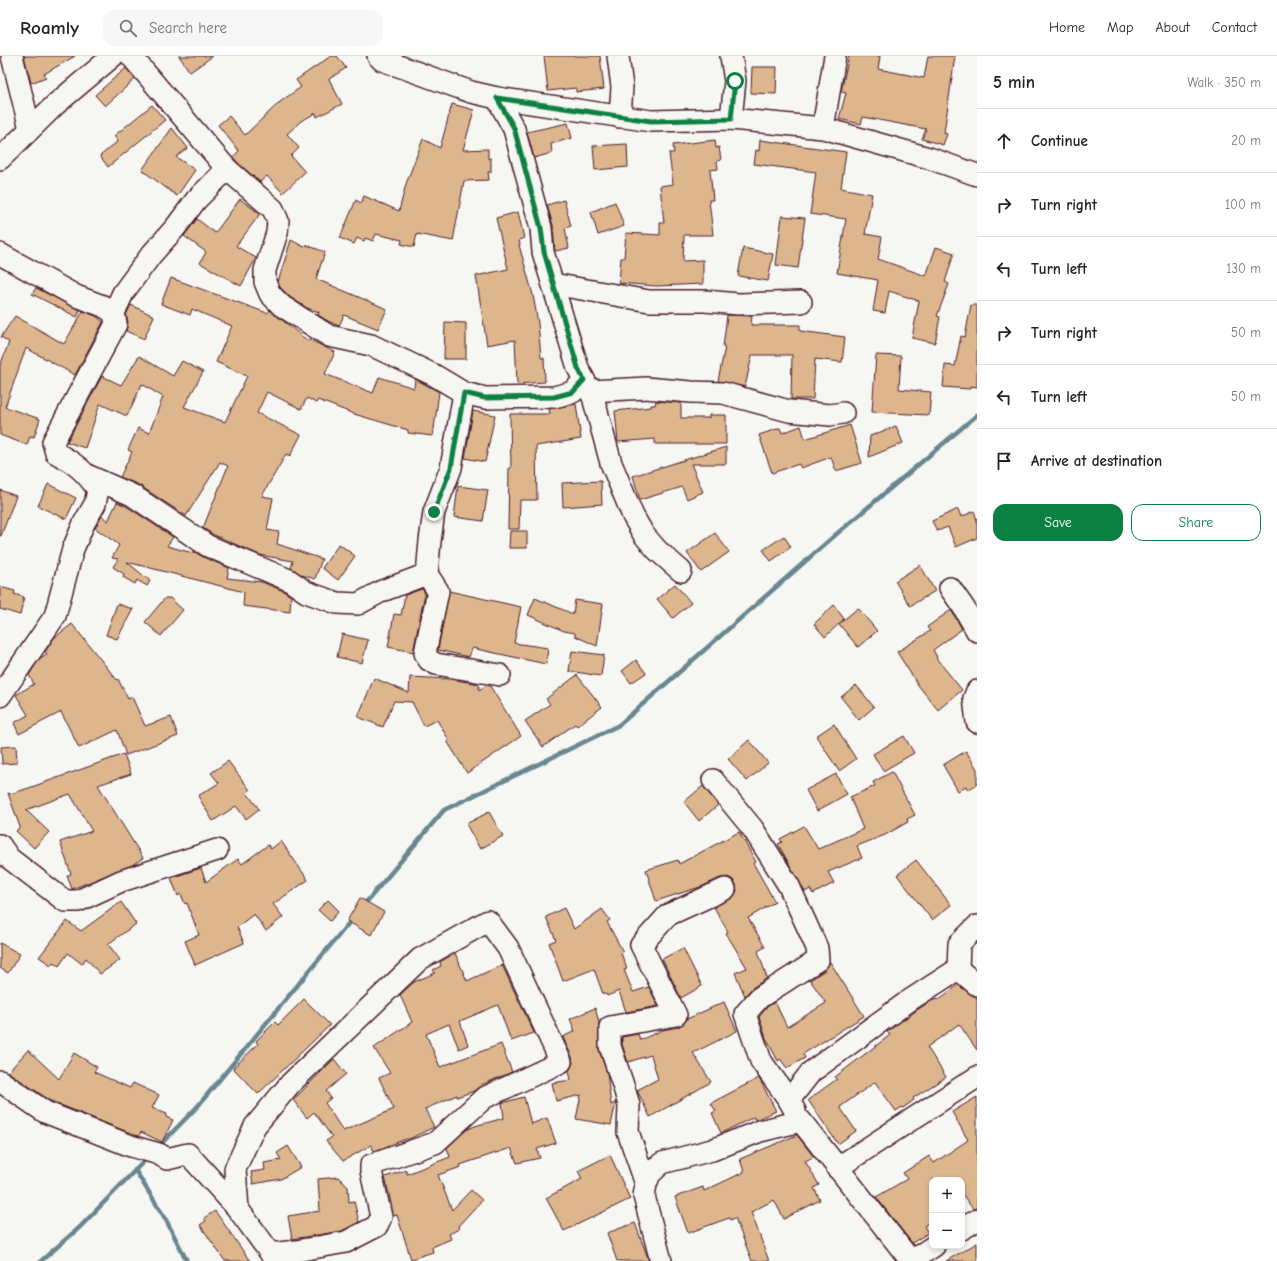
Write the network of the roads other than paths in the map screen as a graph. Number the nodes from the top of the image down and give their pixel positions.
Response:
1 (12, 56) edge
2 (113, 56) edge
3 (132, 56) edge
4 (378, 56) edge
5 (618, 56) edge
6 (731, 56) edge
7 (836, 56) edge
8 (497, 98) junction
9 (620, 117) junction
10 (731, 119) junction
11 (823, 128) junction
12 (30, 129) junction
13 (0, 159) edge
14 (227, 169) junction
15 (977, 175) edge
16 (0, 254) edge
17 (554, 284) junction
18 (801, 302) dead end
19 (114, 313) junction
20 (587, 386) junction
21 (464, 393) junction
22 (843, 414) dead end
23 (89, 476) junction
24 (681, 571) dead end
25 (427, 574) junction
26 (950, 588) dead end
27 (977, 631) edge
28 (500, 675) dead end
29 (977, 691) edge
30 (0, 696) edge
31 (977, 722) edge
32 (713, 780) dead end
33 (217, 850) dead end
34 (3, 853) edge
35 (725, 889) dead end
36 (977, 926) edge
37 (958, 969) junction
38 (977, 985) edge
39 (977, 1077) edge
40 (0, 1081) edge
41 (789, 1100) junction
42 (801, 1121) junction
43 (838, 1168) junction
44 (646, 1184) junction
45 (238, 1209) junction
46 (977, 1220) edge
47 (965, 1227) edge
48 (929, 1249) edge
49 (273, 1257) edge
50 (661, 1261) edge
51 (911, 1261) edge

1 - 12 street
2 - 12 street
3 - 14 street
4 - 8 street
5 - 9 street
6 - 10 street
7 - 11 street
8 - 9 street
8 - 17 street
9 - 10 street
10 - 11 street
11 - 15 street
12 - 13 street
14 - 19 street
14 - 21 street
16 - 19 street
17 - 18 street
17 - 20 street
19 - 23 street
20 - 21 street
20 - 22 street
20 - 24 street
21 - 25 street
23 - 25 street
23 - 30 street
25 - 28 street
26 - 27 street
29 - 31 street
32 - 41 street
33 - 34 street
35 - 44 street
36 - 37 street
37 - 38 street
37 - 41 street
39 - 43 street
40 - 45 street
41 - 42 street
42 - 43 street
42 - 44 street
43 - 51 street
44 - 50 street
45 - 49 street
45 - 49 street
46 - 47 street
48 - 51 street

